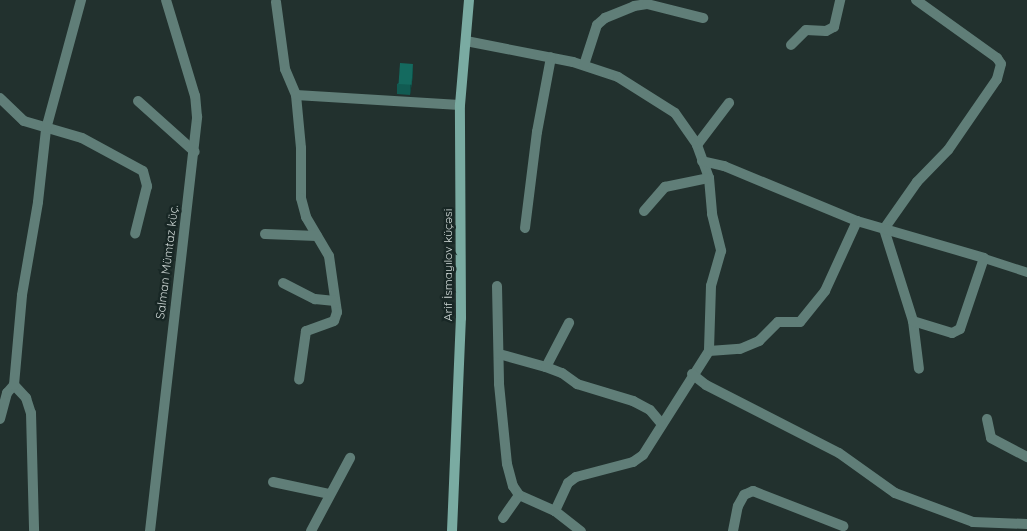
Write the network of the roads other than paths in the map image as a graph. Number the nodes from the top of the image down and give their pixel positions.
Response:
1 (81, 0) edge
2 (166, 0) edge
3 (469, 0) edge
4 (840, 0) edge
5 (916, 0) edge
6 (276, 2) dead end
7 (703, 18) dead end
8 (466, 41) junction
9 (791, 45) dead end
10 (551, 57) junction
11 (584, 66) junction
12 (296, 95) junction
13 (0, 98) edge
14 (138, 101) dead end
15 (729, 103) dead end
16 (460, 105) junction
17 (46, 128) junction
18 (697, 145) junction
19 (195, 152) junction
20 (702, 161) junction
21 (709, 178) junction
22 (644, 211) dead end
23 (856, 221) junction
24 (525, 228) dead end
25 (884, 230) junction
26 (135, 234) dead end
27 (265, 234) dead end
28 (317, 236) junction
29 (984, 258) junction
30 (1027, 272) edge
31 (283, 283) dead end
32 (498, 286) dead end
33 (335, 301) junction
34 (913, 320) junction
35 (569, 323) dead end
36 (709, 351) junction
37 (499, 354) junction
38 (546, 367) junction
39 (919, 369) dead end
40 (692, 374) junction
41 (299, 380) dead end
42 (14, 385) junction
43 (0, 419) edge
44 (987, 419) dead end
45 (661, 423) junction
46 (1027, 457) edge
47 (350, 458) dead end
48 (274, 482) dead end
49 (328, 494) junction
50 (519, 494) junction
51 (555, 511) junction
52 (503, 518) dead end
53 (1027, 524) edge
54 (843, 526) dead end
55 (971, 527) edge
56 (34, 531) edge
57 (150, 531) edge
58 (310, 531) edge
59 (452, 531) edge
60 (581, 531) edge
61 (733, 531) edge

1 - 17 street
2 - 19 street, Salman Mümtaz küç.
3 - 8 street, Arif İsmayılov küçəsi
4 - 9 street
5 - 25 street
6 - 12 street
7 - 11 street
8 - 10 street
8 - 16 street, Arif İsmayılov küçəsi
10 - 11 street
10 - 24 street
11 - 18 street
12 - 16 street
12 - 28 street
13 - 17 street
14 - 19 street
15 - 18 street
16 - 59 street, Arif İsmayılov küçəsi
17 - 26 street
17 - 42 street
18 - 20 street
19 - 57 street, Salman Mümtaz küç.
20 - 21 street
20 - 23 street
21 - 22 street
21 - 36 street
23 - 25 street
23 - 36 street
25 - 29 street
25 - 34 street
27 - 28 street
28 - 33 street
29 - 30 lane
29 - 34 street
31 - 33 street
32 - 37 street
33 - 41 street
34 - 39 street
35 - 38 street
36 - 40 street
37 - 38 street
37 - 50 street
38 - 45 street
40 - 45 street
40 - 55 street
42 - 43 street
42 - 56 street
44 - 46 street
45 - 51 street
47 - 49 street
48 - 49 street
49 - 58 street
50 - 51 street
50 - 52 street
51 - 60 street
53 - 55 street
54 - 61 street

